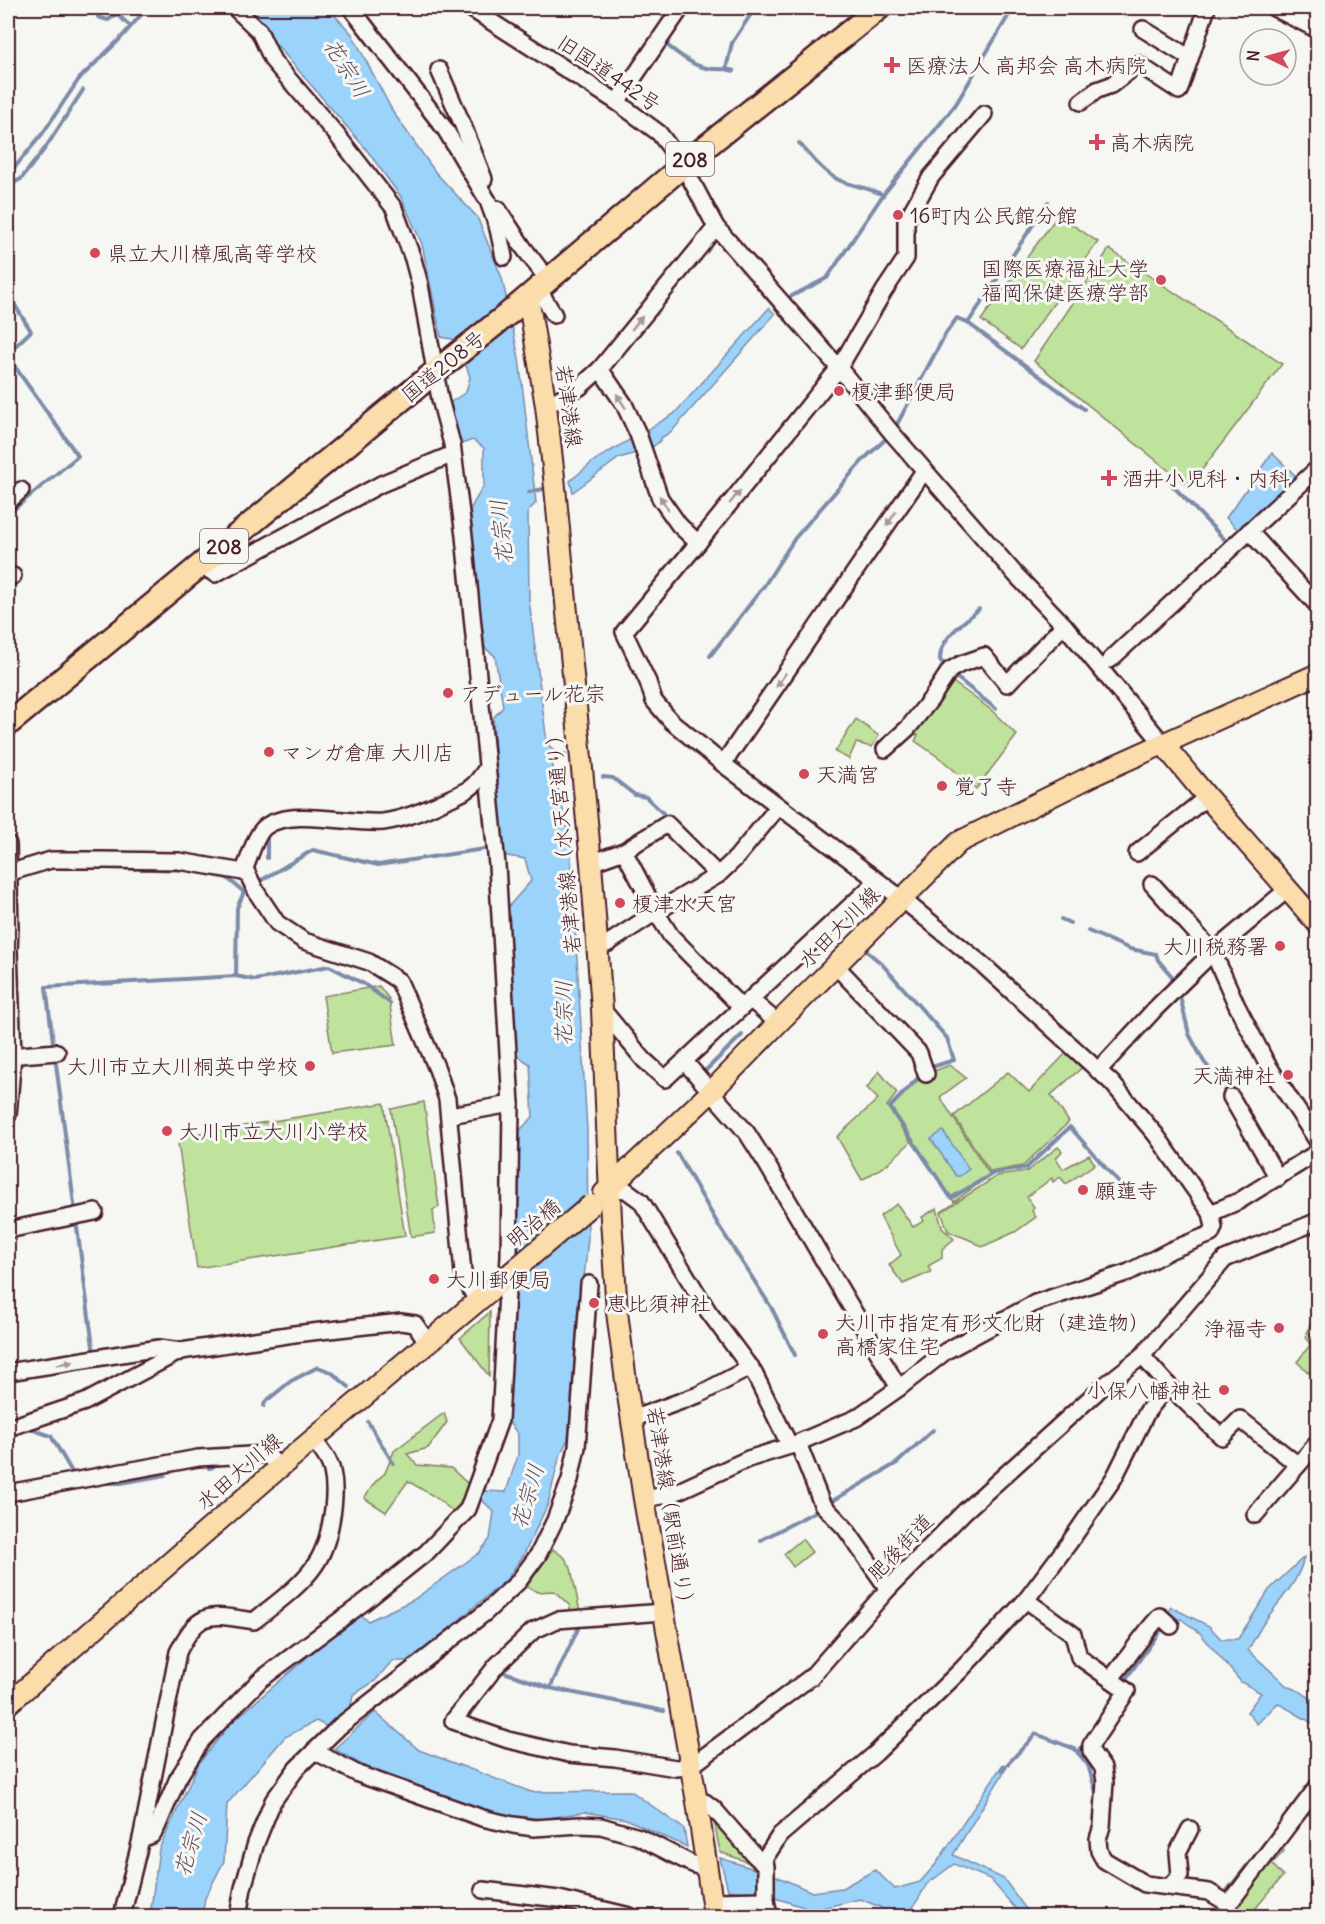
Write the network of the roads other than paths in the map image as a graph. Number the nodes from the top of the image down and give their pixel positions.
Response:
1 (235, 8) edge
2 (351, 8) edge
3 (470, 8) edge
4 (681, 8) edge
5 (879, 8) edge
6 (1207, 8) edge
7 (1274, 8) edge
8 (1143, 29) dead end
9 (1317, 30) edge
10 (1190, 58) junction
11 (439, 70) dead end
12 (617, 102) junction
13 (1081, 102) dead end
14 (984, 114) dead end
15 (683, 165) junction
16 (492, 204) junction
17 (717, 227) junction
18 (504, 257) dead end
19 (538, 288) junction
20 (554, 315) dead end
21 (839, 368) junction
22 (438, 369) junction
23 (600, 369) junction
24 (546, 406) junction
25 (453, 454) junction
26 (924, 471) junction
27 (1316, 471) edge
28 (21, 490) dead end
29 (8, 502) edge
30 (558, 522) joint
31 (1250, 531) junction
32 (698, 543) junction
33 (201, 565) junction
34 (1317, 606) edge
35 (1064, 625) junction
36 (1110, 660) dead end
37 (1317, 674) edge
38 (8, 724) edge
39 (1164, 745) junction
40 (885, 750) dead end
41 (723, 764) junction
42 (486, 769) junction
43 (1207, 797) junction
44 (778, 807) junction
45 (8, 844) edge
46 (624, 851) junction
47 (1137, 853) dead end
48 (591, 863) junction
49 (244, 870) junction
50 (8, 873) edge
51 (718, 875) junction
52 (877, 881) junction
53 (1152, 885) dead end
54 (1288, 889) junction
55 (902, 899) junction
56 (656, 912) junction
57 (1317, 924) edge
58 (597, 944) junction
59 (1213, 952) junction
60 (836, 966) junction
61 (746, 1004) junction
62 (602, 1009) junction
63 (778, 1023) junction
64 (53, 1053) dead end
65 (10, 1056) edge
66 (685, 1062) junction
67 (1098, 1071) junction
68 (926, 1074) dead end
69 (711, 1092) junction
70 (1231, 1097) dead end
71 (512, 1104) junction
72 (8, 1114) edge
73 (450, 1115) junction
74 (1317, 1142) edge
75 (1317, 1152) edge
76 (1278, 1178) junction
77 (609, 1188) junction
78 (591, 1205) joint
79 (95, 1212) dead end
80 (1211, 1213) junction
81 (1317, 1221) edge
82 (8, 1230) edge
83 (1211, 1234) junction
84 (1225, 1259) junction
85 (505, 1278) joint
86 (589, 1284) dead end
87 (479, 1298) junction
88 (428, 1343) junction
89 (181, 1351) junction
90 (1142, 1356) junction
91 (751, 1367) junction
92 (8, 1372) edge
93 (1168, 1385) junction
94 (899, 1388) junction
95 (632, 1420) junction
96 (8, 1428) edge
97 (313, 1440) junction
98 (1317, 1442) edge
99 (794, 1444) junction
100 (1298, 1465) junction
101 (279, 1468) junction
102 (8, 1493) edge
103 (644, 1499) junction
104 (1255, 1515) dead end
105 (888, 1589) junction
106 (1026, 1600) junction
107 (663, 1612) junction
108 (1168, 1624) dead end
109 (1116, 1683) junction
110 (8, 1704) edge
111 (314, 1751) junction
112 (690, 1767) junction
113 (1317, 1786) edge
114 (697, 1802) junction
115 (1190, 1829) dead end
116 (141, 1839) junction
117 (764, 1864) junction
118 (707, 1865) junction
119 (1169, 1887) junction
120 (483, 1890) dead end
121 (766, 1900) junction
122 (713, 1909) edge
123 (122, 1917) edge
124 (238, 1917) edge
125 (630, 1917) edge
126 (769, 1917) edge

1 - 22 street
2 - 16 street
3 - 12 street, 旧国道442号
4 - 12 street
5 - 15 highway, 国道208号 / 208
6 - 10 street
7 - 9 street
8 - 10 street
10 - 13 street
11 - 16 street
12 - 15 street, 旧国道442号
14 - 21 street
15 - 17 street, 旧国道442号
15 - 19 highway, 国道208号 / 208
16 - 18 street
16 - 19 street
17 - 21 street, 旧国道442号
23 -> 17 street
19 - 20 street
19 - 22 highway, 国道208号 / 208
19 - 24 main road, 若津港線
21 - 26 street, 旧国道442号
32 -> 21 street
22 - 25 street
22 - 33 highway, 国道208号 / 208
23 - 24 street
32 -> 23 street
24 - 30 main road, 若津港線
25 - 33 street
25 - 42 street
26 - 35 street, 旧国道442号
26 -> 41 street
27 - 31 street
28 - 29 street
30 - 48 main road, 若津港線（水天宮通り）
31 - 34 street
31 - 36 street
32 - 41 street
33 - 38 highway, 国道208号 / 208
35 - 39 street, 旧国道442号
35 - 40 street
37 - 39 main road, 水田大川線
39 - 43 main road
39 - 55 main road, 水田大川線
41 - 44 street
42 - 49 street
42 - 71 street
43 - 47 street
43 - 54 main road
44 - 51 street
44 - 52 street
45 - 50 street
46 - 48 street
46 - 51 street
46 - 56 street
48 - 58 main road, 若津港線（水天宮通り）
49 - 50 street
49 - 73 street
50 - 65 street
51 - 56 street
52 - 55 street
52 - 61 street
53 - 59 street
54 - 57 main road
54 - 59 street
55 - 60 main road, 水田大川線
55 - 67 street
56 - 58 street
56 - 61 street
58 - 62 main road, 若津港線（水天宮通り）
59 - 67 street
59 - 74 street
60 - 63 main road, 水田大川線
60 - 68 street
61 - 63 street
61 - 66 street
62 - 66 street
62 - 77 main road, 若津港線（水天宮通り）
63 - 69 main road, 水田大川線
64 - 65 street
65 - 72 street
66 - 69 street
67 - 80 street
69 - 77 main road, 水田大川線
69 - 94 street
70 - 76 street
71 - 73 street
71 - 116 street
73 - 87 street
75 - 76 street
76 - 80 street
77 - 78 main road, 水田大川線
77 - 91 street
77 - 95 main road, 若津港線（駅前通り）
78 - 85 main road, 明治橋, bridge
79 - 82 street
80 - 83 street
81 - 84 street
83 - 84 street
83 - 94 street
84 - 90 street, 肥後街道
85 - 87 main road, 水田大川線
86 - 111 street
87 - 88 main road, 水田大川線
88 - 89 street
88 - 97 main road, 水田大川線
92 -> 89 street
89 - 96 street
90 - 93 street
90 - 105 street, 肥後街道
91 - 95 street
91 - 99 street
93 - 100 street
93 - 106 street
94 - 99 street
95 - 103 main road, 若津港線（駅前通り）
97 - 101 main road, 水田大川線
97 - 116 street
98 - 100 street
99 - 103 street
99 - 105 street
100 - 104 street
101 - 102 street
101 - 110 main road, 水田大川線
103 - 107 main road, 若津港線（駅前通り）
105 - 112 street, 肥後街道
106 - 109 street
106 - 117 street
107 - 112 main road, 若津港線（駅前通り）
107 - 112 street
108 - 109 street
109 - 119 street
111 - 118 street
111 - 124 street
112 - 114 main road, 若津港線（駅前通り）
113 - 119 street
114 - 117 street
114 - 118 main road, 若津港線（駅前通り）
115 - 119 street
116 - 123 street
117 - 121 street
118 - 122 main road
120 - 125 street
121 - 122 street
121 - 126 street

